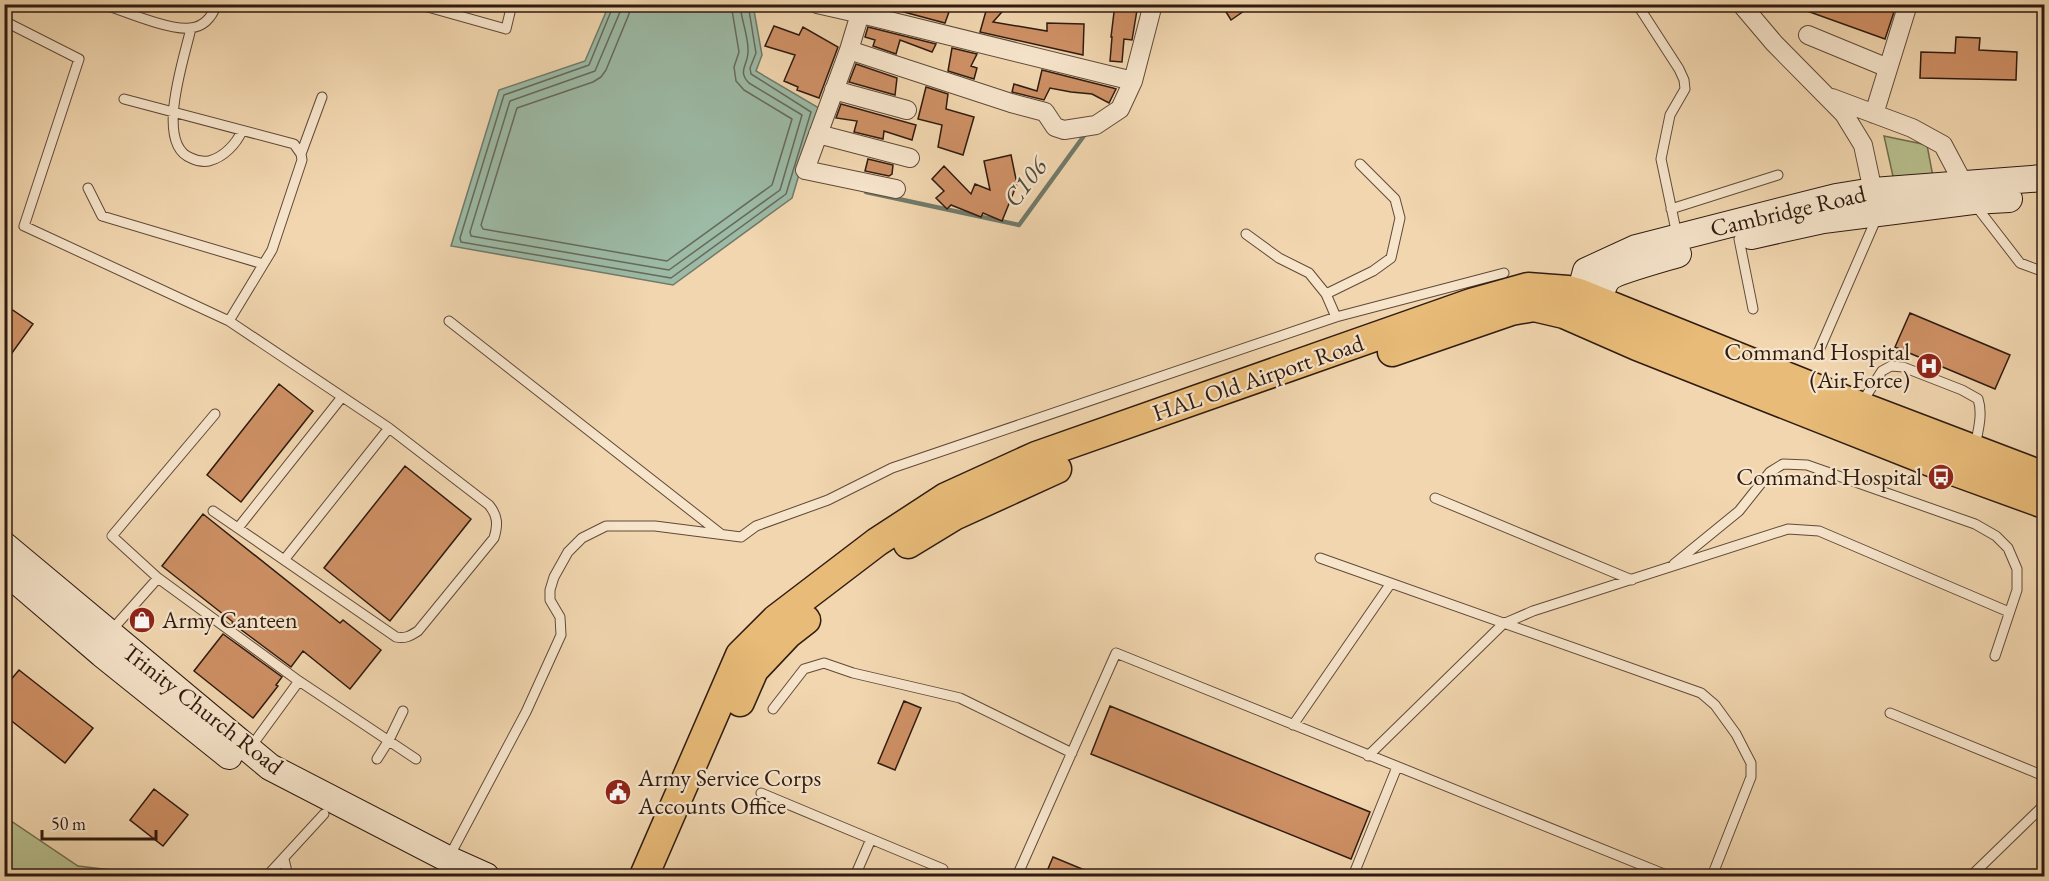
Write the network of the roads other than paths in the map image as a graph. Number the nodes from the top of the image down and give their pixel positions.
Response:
1 (9, 4) edge
2 (103, 4) edge
3 (217, 4) edge
4 (417, 4) edge
5 (512, 4) edge
6 (817, 4) edge
7 (1153, 4) edge
8 (1637, 4) edge
9 (1742, 4) edge
10 (1908, 4) edge
11 (131, 9) edge
12 (862, 9) edge
13 (4, 19) edge
14 (191, 28) junction
15 (1808, 35) dead end
16 (849, 50) junction
17 (1888, 68) junction
18 (1133, 81) junction
19 (834, 90) junction
20 (322, 97) dead end
21 (1827, 97) junction
22 (124, 99) dead end
23 (907, 110) dead end
24 (172, 112) junction
25 (1874, 114) junction
26 (242, 131) junction
27 (818, 134) junction
28 (301, 154) junction
29 (910, 158) dead end
30 (1360, 164) dead end
31 (1778, 175) dead end
32 (2044, 178) edge
33 (88, 188) dead end
34 (896, 189) dead end
35 (1969, 193) junction
36 (2044, 193) edge
37 (1875, 203) junction
38 (1671, 209) junction
39 (1246, 234) dead end
40 (1678, 238) junction
41 (1739, 239) junction
42 (263, 264) junction
43 (2044, 272) edge
44 (1504, 273) dead end
45 (1326, 294) junction
46 (1753, 309) dead end
47 (1587, 310) junction
48 (1336, 317) junction
49 (229, 321) junction
50 (449, 321) dead end
51 (1818, 353) dead end
52 (342, 397) junction
53 (1860, 406) junction
54 (215, 414) dead end
55 (389, 428) junction
56 (1974, 449) junction
57 (2040, 472) edge
58 (1435, 498) dead end
59 (2044, 504) edge
60 (213, 512) dead end
61 (238, 528) junction
62 (722, 535) junction
63 (4, 545) edge
64 (1320, 558) dead end
65 (284, 560) junction
66 (1670, 568) junction
67 (8, 578) edge
68 (158, 578) junction
69 (1632, 580) junction
70 (1391, 583) junction
71 (2008, 612) junction
72 (1503, 624) junction
73 (108, 633) junction
74 (1995, 656) dead end
75 (299, 681) junction
76 (773, 709) dead end
77 (403, 711) dead end
78 (1890, 713) dead end
79 (1293, 725) junction
80 (389, 740) junction
81 (249, 750) junction
82 (1072, 753) junction
83 (1368, 756) junction
84 (376, 759) dead end
85 (416, 759) dead end
86 (1397, 767) junction
87 (2044, 776) edge
88 (761, 793) dead end
89 (2044, 805) edge
90 (324, 814) junction
91 (871, 839) junction
92 (284, 859) junction
93 (446, 868) edge
94 (943, 869) dead end
95 (267, 876) edge
96 (288, 876) edge
97 (486, 876) edge
98 (644, 876) edge
99 (666, 876) edge
100 (855, 876) edge
101 (1017, 876) edge
102 (1353, 876) edge
103 (1669, 876) edge
104 (1712, 876) edge
105 (1971, 876) edge

1 - 13 lane
2 - 11 lane
3 - 14 lane
4 - 5 lane
6 - 12 street
7 - 18 street
8 - 38 lane
9 - 21 street
10 - 17 street
11 - 14 lane
12 - 16 street
12 - 18 street
13 - 49 lane
14 - 24 lane
15 - 17 street
16 - 18 street
16 - 19 street
17 - 25 street
19 - 23 street
19 - 27 street
20 - 28 lane
21 - 25 street
21 - 37 street
22 - 24 lane
24 - 26 lane
24 - 26 lane
25 - 35 street
26 - 28 lane
27 - 29 street
27 - 34 street
28 - 42 lane
30 - 45 lane
31 - 38 lane
32 - 35 main road, Cambridge Road
33 - 42 lane
35 - 36 main road, Cambridge Road
35 - 37 main road, Cambridge Road
35 - 43 lane
37 - 40 main road, Cambridge Road
37 - 41 main road, Cambridge Road
37 - 51 lane
38 - 40 lane
39 - 45 lane
40 - 47 main road, Cambridge Road
41 - 46 lane
41 - 47 main road, Cambridge Road
42 - 49 lane
44 - 48 lane
45 - 48 lane
47 - 53 main road, HAL Old Airport Road
47 - 59 main road, HAL Old Airport Road
47 - 98 main road, HAL Old Airport Road
47 - 99 main road, HAL Old Airport Road
48 - 62 lane
49 - 52 lane
50 - 62 lane
52 - 55 lane
52 - 61 lane
53 - 56 main road, HAL Old Airport Road
53 - 56 lane
54 - 68 lane
55 - 65 lane
55 - 65 lane
56 - 57 main road, HAL Old Airport Road
58 - 69 lane
60 - 61 lane
61 - 65 lane
62 - 93 lane
63 - 73 main road, Trinity Church Road
64 - 70 lane
66 - 69 lane
66 - 71 lane
66 - 71 lane
67 - 90 main road, Trinity Church Road
68 - 73 lane
68 - 75 lane
69 - 72 lane
70 - 72 lane
70 - 79 lane
71 - 74 lane
72 - 83 lane
72 - 104 lane
73 - 81 main road, Trinity Church Road
75 - 80 lane
75 - 81 lane
76 - 82 lane
77 - 80 lane
78 - 87 lane
79 - 82 lane
79 - 83 lane
80 - 84 lane
80 - 85 lane
81 - 93 main road, Trinity Church Road
82 - 101 lane
83 - 86 lane
86 - 102 lane
86 - 103 lane
88 - 91 lane
89 - 105 lane
90 - 92 lane
90 - 93 main road, Trinity Church Road
91 - 94 lane
91 - 100 lane
92 - 95 lane
92 - 96 lane
93 - 97 main road, Trinity Church Road

